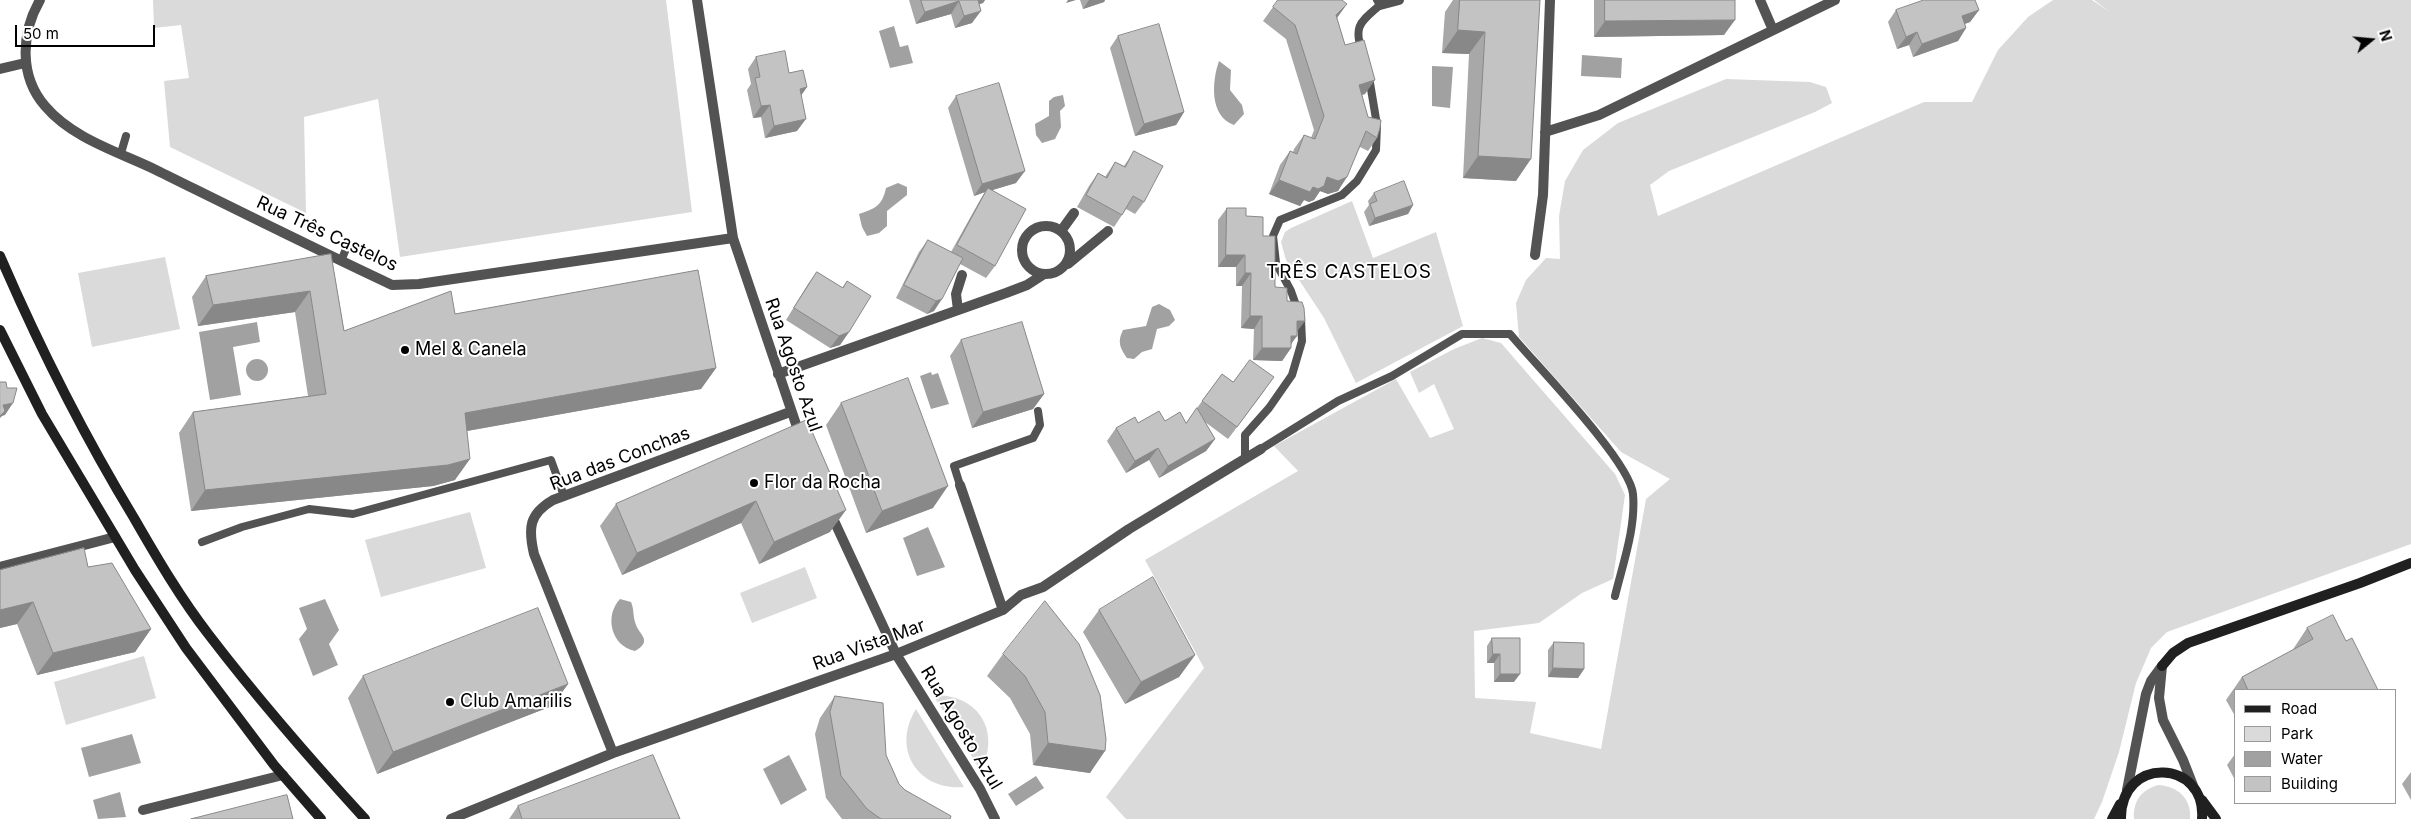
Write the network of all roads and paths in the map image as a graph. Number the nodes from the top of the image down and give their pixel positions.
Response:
1 (40, 0) edge
2 (697, 0) edge
3 (1399, 0) edge
4 (1550, 0) edge
5 (1760, 0) edge
6 (1835, 0) edge
7 (1379, 2) edge
8 (1773, 30) junction
9 (26, 63) junction
10 (0, 68) edge
11 (1545, 132) junction
12 (126, 136) dead end
13 (121, 153) junction
14 (1074, 213) dead end
15 (1108, 231) dead end
16 (1062, 232) junction
17 (733, 238) junction
18 (348, 244) dead end
19 (1535, 255) dead end
20 (0, 256) edge
21 (341, 261) junction
22 (1063, 268) junction
23 (1044, 274) junction
24 (962, 275) edge
25 (958, 310) junction
26 (0, 330) edge
27 (778, 374) junction
28 (1038, 411) edge
29 (790, 412) junction
30 (804, 448) edge
31 (1261, 449) joint
32 (1245, 458) junction
33 (960, 484) joint
34 (564, 496) junction
35 (826, 501) edge
36 (115, 537) junction
37 (202, 542) dead end
38 (2411, 563) edge
39 (0, 567) edge
40 (1615, 596) dead end
41 (1003, 610) junction
42 (896, 654) junction
43 (2162, 666) junction
44 (613, 753) junction
45 (283, 776) junction
46 (2194, 788) junction
47 (2125, 794) junction
48 (2200, 798) junction
49 (143, 810) dead end
50 (457, 818) edge
51 (321, 819) edge
52 (366, 819) edge
53 (995, 819) edge
54 (2112, 819) edge
55 (2121, 819) edge
56 (2202, 819) edge
57 (2216, 819) edge

1 - 9 street, Rua Três Castelos
2 - 17 street, Rua Agosto Azul
3 - 7 street
4 - 11 street
5 - 8 street
6 - 8 street
7 - 32 lane
8 - 11 street
9 - 10 street
9 - 13 street, Rua Três Castelos
11 - 19 street
12 - 13 lane
13 - 21 street, Rua Três Castelos
14 - 16 street
15 - 22 street
16 - 22 street
16 - 23 street
17 - 21 street, Rua Três Castelos
17 - 27 street, Rua Agosto Azul
18 - 21 lane
20 - 52 main road
22 - 23 street
23 - 25 street
24 - 25 street
25 - 27 street
26 - 36 main road
27 - 29 street, Rua Agosto Azul
28 - 33 lane
29 - 30 street, Rua Agosto Azul
29 - 34 street, Rua das Conchas
31 - 32 street, Rua Vista Mar
31 - 40 lane
32 - 41 street, Rua Vista Mar
33 - 41 street
34 - 37 lane
34 - 44 street, Rua das Conchas
35 - 42 street, Rua Agosto Azul
36 - 39 street
36 - 45 main road
38 - 43 main road
41 - 42 street, Rua Vista Mar
42 - 44 street, Rua Vista Mar
42 - 53 street, Rua Agosto Azul
43 - 46 street
43 - 47 street
44 - 50 street, Rua Vista Mar
45 - 49 street
45 - 51 main road
46 - 47 main road
46 - 48 main road
47 - 54 main road
47 - 55 main road
48 - 56 main road
48 - 57 main road

